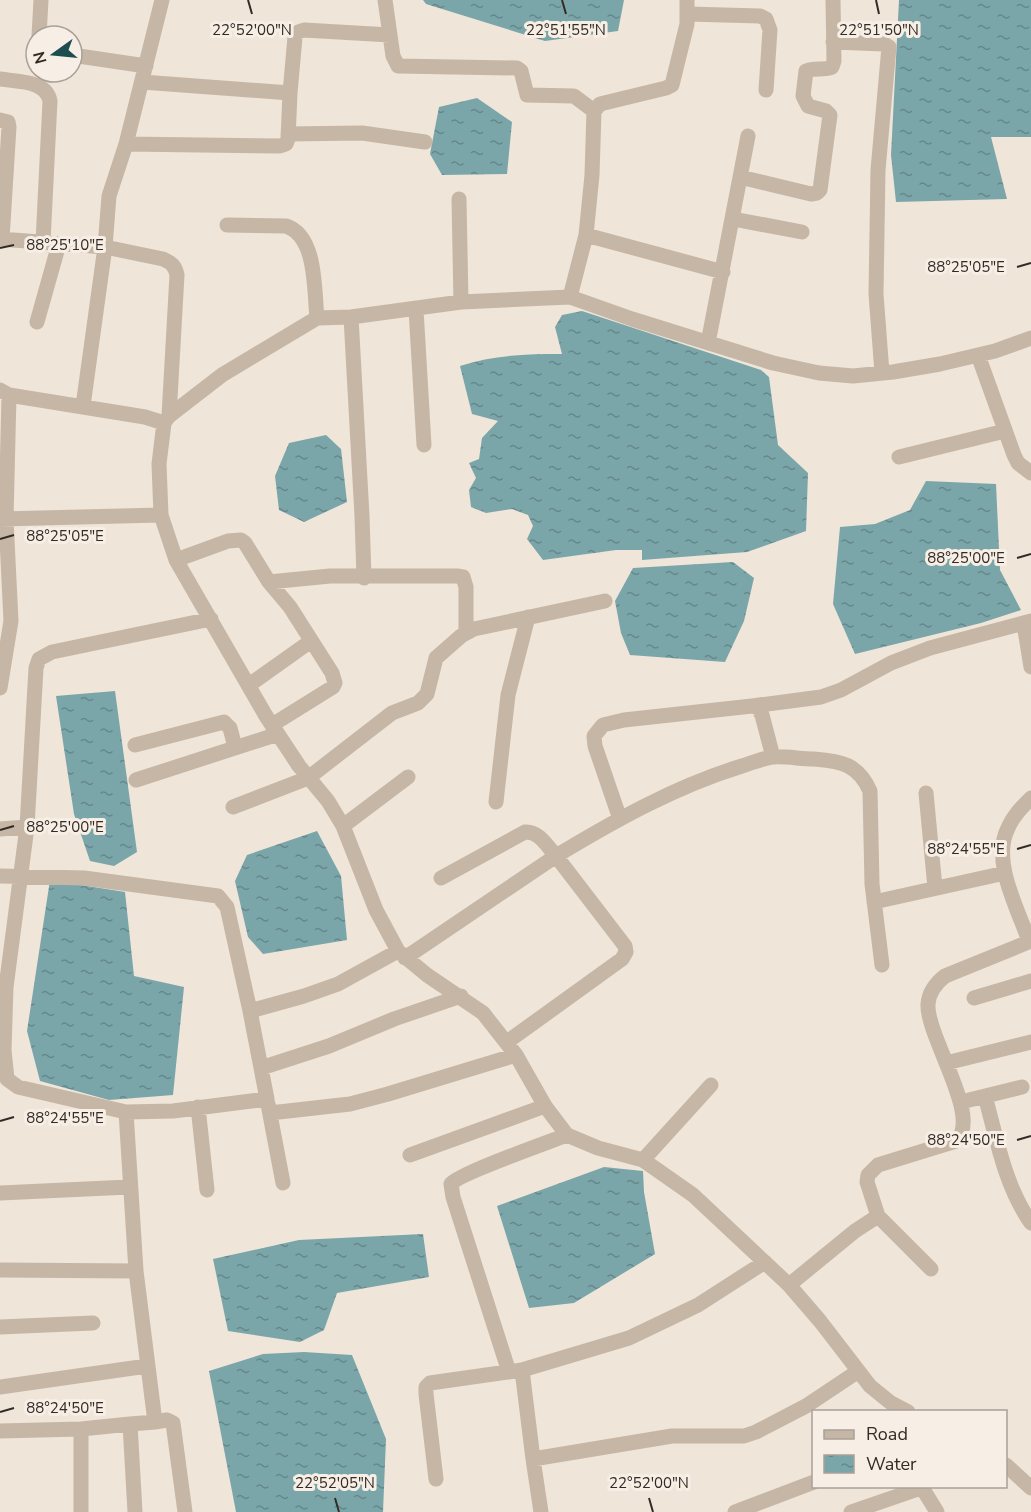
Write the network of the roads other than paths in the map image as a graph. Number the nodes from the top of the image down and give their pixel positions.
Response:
1 (41, 0) edge
2 (159, 0) edge
3 (385, 0) edge
4 (833, 0) edge
5 (687, 7) edge
6 (40, 24) edge
7 (390, 35) junction
8 (833, 42) junction
9 (84, 57) edge
10 (146, 66) junction
11 (0, 79) edge
12 (142, 82) junction
13 (766, 90) dead end
14 (290, 93) junction
15 (594, 111) junction
16 (0, 120) edge
17 (288, 134) junction
18 (748, 136) dead end
19 (424, 142) dead end
20 (126, 144) junction
21 (741, 177) junction
22 (459, 199) dead end
23 (733, 219) junction
24 (227, 225) dead end
25 (802, 232) dead end
26 (586, 235) junction
27 (1, 239) edge
28 (43, 242) junction
29 (59, 244) junction
30 (105, 247) junction
31 (723, 272) junction
32 (570, 297) junction
33 (462, 302) junction
34 (416, 309) junction
35 (351, 317) junction
36 (317, 318) junction
37 (37, 322) dead end
38 (1031, 338) edge
39 (708, 343) junction
40 (978, 355) junction
41 (882, 373) junction
42 (4, 393) edge
43 (83, 406) junction
44 (167, 420) junction
45 (1005, 431) junction
46 (424, 445) dead end
47 (899, 458) dead end
48 (1031, 473) edge
49 (161, 515) junction
50 (3, 519) edge
51 (176, 560) junction
52 (364, 578) junction
53 (269, 582) junction
54 (605, 601) dead end
55 (528, 617) junction
56 (211, 619) junction
57 (1027, 623) edge
58 (466, 632) junction
59 (311, 641) junction
60 (1031, 667) edge
61 (249, 685) junction
62 (0, 688) edge
63 (752, 706) junction
64 (275, 730) junction
65 (135, 745) dead end
66 (235, 747) junction
67 (773, 757) junction
68 (408, 777) dead end
69 (308, 778) junction
70 (136, 780) dead end
71 (926, 793) dead end
72 (1031, 798) edge
73 (496, 802) dead end
74 (233, 807) dead end
75 (621, 819) junction
76 (343, 826) junction
77 (27, 827) junction
78 (0, 829) edge
79 (556, 856) junction
80 (1005, 873) junction
81 (0, 876) edge
82 (21, 878) junction
83 (441, 878) dead end
84 (935, 888) junction
85 (874, 902) junction
86 (1030, 941) edge
87 (402, 955) junction
88 (882, 965) dead end
89 (1031, 981) edge
90 (461, 996) junction
91 (974, 998) dead end
92 (250, 1011) junction
93 (1031, 1042) edge
94 (511, 1048) junction
95 (2, 1050) edge
96 (946, 1063) junction
97 (261, 1068) junction
98 (711, 1085) dead end
99 (1022, 1087) dead end
100 (985, 1096) junction
101 (960, 1102) junction
102 (268, 1106) junction
103 (544, 1106) junction
104 (198, 1107) junction
105 (126, 1112) junction
106 (567, 1135) junction
107 (410, 1155) dead end
108 (643, 1160) junction
109 (283, 1183) dead end
110 (129, 1187) junction
111 (207, 1190) dead end
112 (0, 1194) edge
113 (878, 1216) junction
114 (1031, 1223) edge
115 (765, 1262) junction
116 (930, 1269) dead end
117 (0, 1270) edge
118 (136, 1270) junction
119 (789, 1285) junction
120 (93, 1323) dead end
121 (0, 1327) edge
122 (147, 1366) junction
123 (516, 1371) junction
124 (858, 1372) junction
125 (0, 1387) edge
126 (888, 1407) edge
127 (155, 1422) junction
128 (129, 1424) junction
129 (81, 1429) junction
130 (0, 1431) edge
131 (533, 1459) junction
132 (1007, 1467) edge
133 (436, 1479) dead end
134 (812, 1482) edge
135 (918, 1488) edge
136 (922, 1488) edge
137 (1031, 1488) edge
138 (81, 1512) edge
139 (135, 1512) edge
140 (185, 1512) edge
141 (541, 1512) edge
142 (735, 1512) edge
143 (851, 1512) edge
144 (937, 1512) edge

1 - 6 street
2 - 10 street
3 - 7 street
4 - 8 street
5 - 13 street
5 - 15 street
7 - 14 street
7 - 15 street
8 - 21 street
8 - 41 street
9 - 10 street
10 - 12 street
11 - 28 street
12 - 14 street
12 - 20 street
14 - 17 street
15 - 26 street
16 - 27 street
17 - 19 street
17 - 20 street
18 - 21 street
20 - 30 street
21 - 23 street
22 - 33 street
23 - 25 street
23 - 31 street
24 - 36 street
26 - 31 street
26 - 32 street
27 - 28 street
28 - 29 street
29 - 30 street
29 - 37 street
30 - 43 street
30 - 44 street
31 - 39 street
32 - 33 street
32 - 39 street
33 - 34 street
34 - 35 street
34 - 46 street
35 - 36 street
35 - 52 street
36 - 44 street
38 - 40 street
39 - 41 street
40 - 41 street
40 - 45 street
42 - 43 street
42 - 50 street
43 - 44 street
44 - 49 street
45 - 47 street
45 - 48 street
49 - 50 street
49 - 51 street
50 - 62 street
51 - 53 street
51 - 56 street
52 - 53 street
52 - 58 street
53 - 59 street
54 - 55 street
55 - 58 street
55 - 73 street
56 - 61 street
56 - 77 street
57 - 60 street
57 - 63 street
58 - 69 street
59 - 61 street
59 - 64 street
61 - 64 street
63 - 67 street
63 - 75 street
64 - 66 street
64 - 69 street
65 - 66 street
66 - 70 street
67 - 75 street
67 - 85 street
68 - 76 street
69 - 74 street
69 - 76 street
71 - 84 street
72 - 80 street
75 - 79 street
76 - 87 street
77 - 78 street
77 - 82 street
79 - 83 street
79 - 87 street
79 - 94 street
80 - 84 street
80 - 86 street
81 - 82 street
82 - 92 street
82 - 95 street
84 - 85 street
85 - 88 street
86 - 96 street
87 - 90 street
87 - 92 street
89 - 91 street
90 - 94 street
90 - 97 street
92 - 97 street
93 - 96 street
94 - 102 street
94 - 103 street
95 - 105 street
96 - 101 street
97 - 102 street
98 - 108 street
99 - 100 street
100 - 101 street
100 - 114 street
101 - 113 street
102 - 104 street
102 - 109 street
103 - 106 street
103 - 107 street
104 - 105 street
104 - 111 street
105 - 110 street
106 - 108 street
106 - 123 street
108 - 115 street
110 - 112 street
110 - 118 street
113 - 116 street
113 - 119 street
115 - 119 street
115 - 123 street
117 - 118 street
118 - 122 street
119 - 124 street
120 - 121 street
122 - 125 street
122 - 127 street
123 - 131 street
123 - 133 street
124 - 126 street
124 - 131 street
127 - 128 street
127 - 140 street
128 - 129 street
128 - 139 street
129 - 130 street
129 - 138 street
131 - 141 street
132 - 137 street
134 - 142 street
135 - 143 street
136 - 144 street

